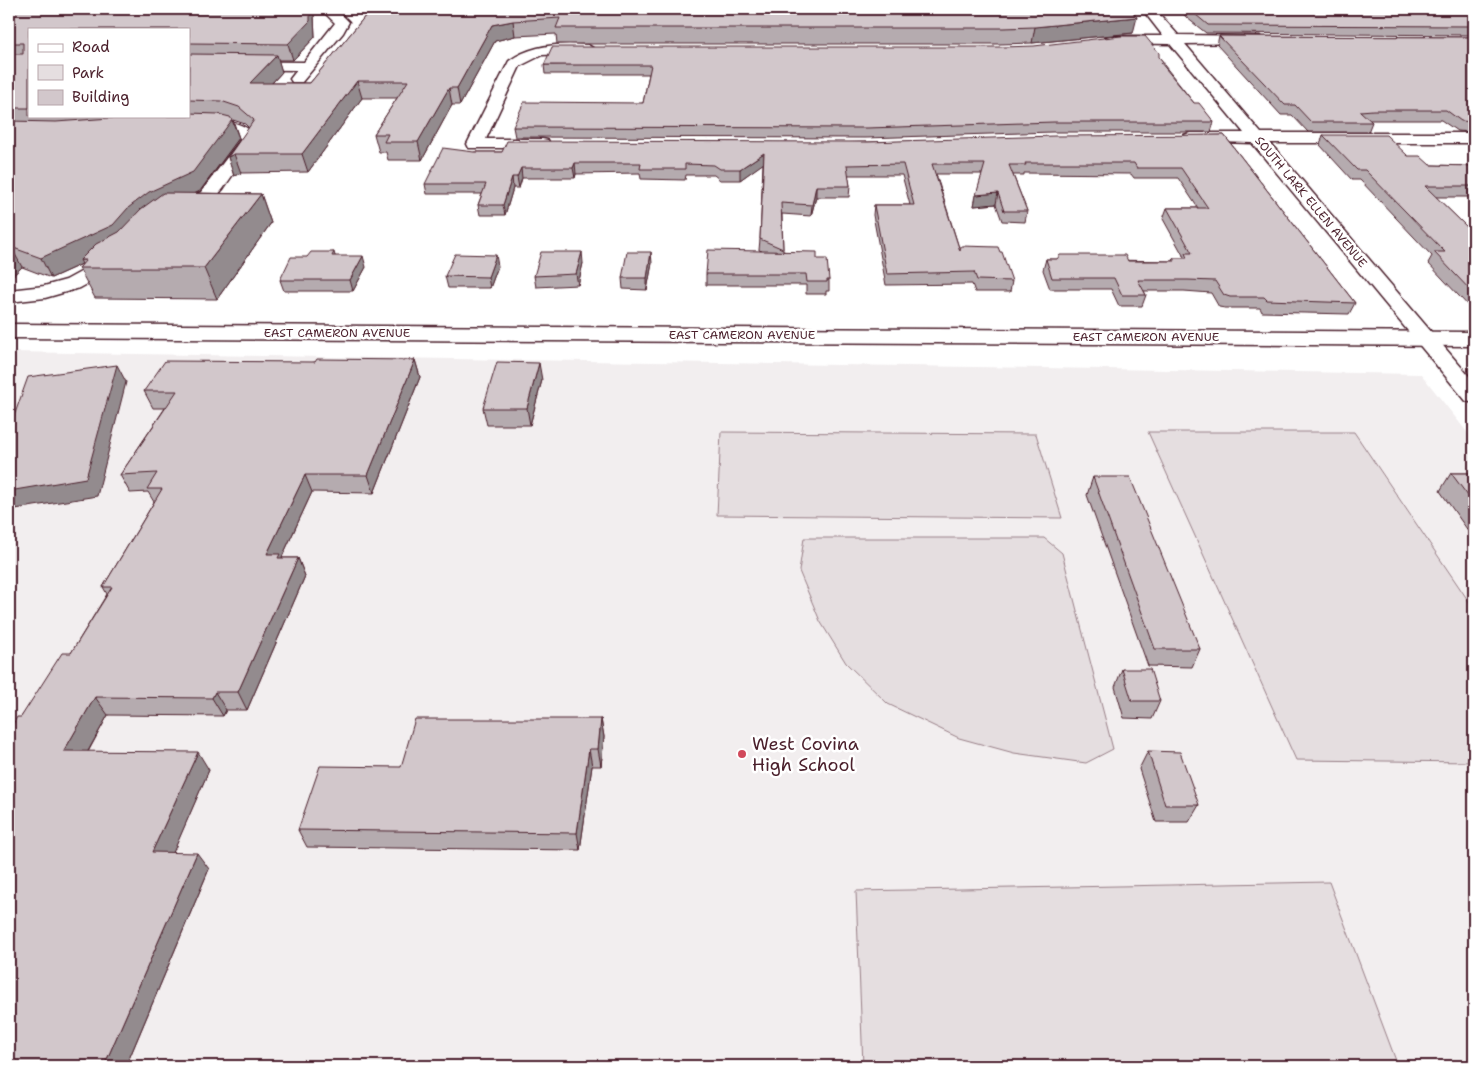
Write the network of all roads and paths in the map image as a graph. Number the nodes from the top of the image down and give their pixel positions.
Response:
1 (325, 9) edge
2 (330, 9) edge
3 (1148, 9) edge
4 (261, 13) edge
5 (1173, 38) junction
6 (1270, 39) edge
7 (1096, 41) edge
8 (606, 49) edge
9 (190, 65) edge
10 (308, 66) junction
11 (289, 88) edge
12 (181, 124) edge
13 (1179, 138) edge
14 (1257, 138) junction
15 (1474, 138) edge
16 (553, 144) edge
17 (165, 217) edge
18 (129, 250) edge
19 (9, 296) edge
20 (9, 331) edge
21 (1425, 338) junction
22 (1474, 339) edge
23 (1474, 396) edge

1 - 4 street
2 - 10 street
3 - 5 street, SOUTH LARK ELLEN AVENUE
5 - 6 street
5 - 7 street
5 - 14 street, SOUTH LARK ELLEN AVENUE
8 - 16 street
9 - 10 street
10 - 11 street
12 - 17 street
13 - 14 street
14 - 15 street
14 - 21 street, SOUTH LARK ELLEN AVENUE
18 - 19 street
20 - 21 street, EAST CAMERON AVENUE
21 - 22 street, EAST CAMERON AVENUE
21 - 23 street, SOUTH LARK ELLEN AVENUE

